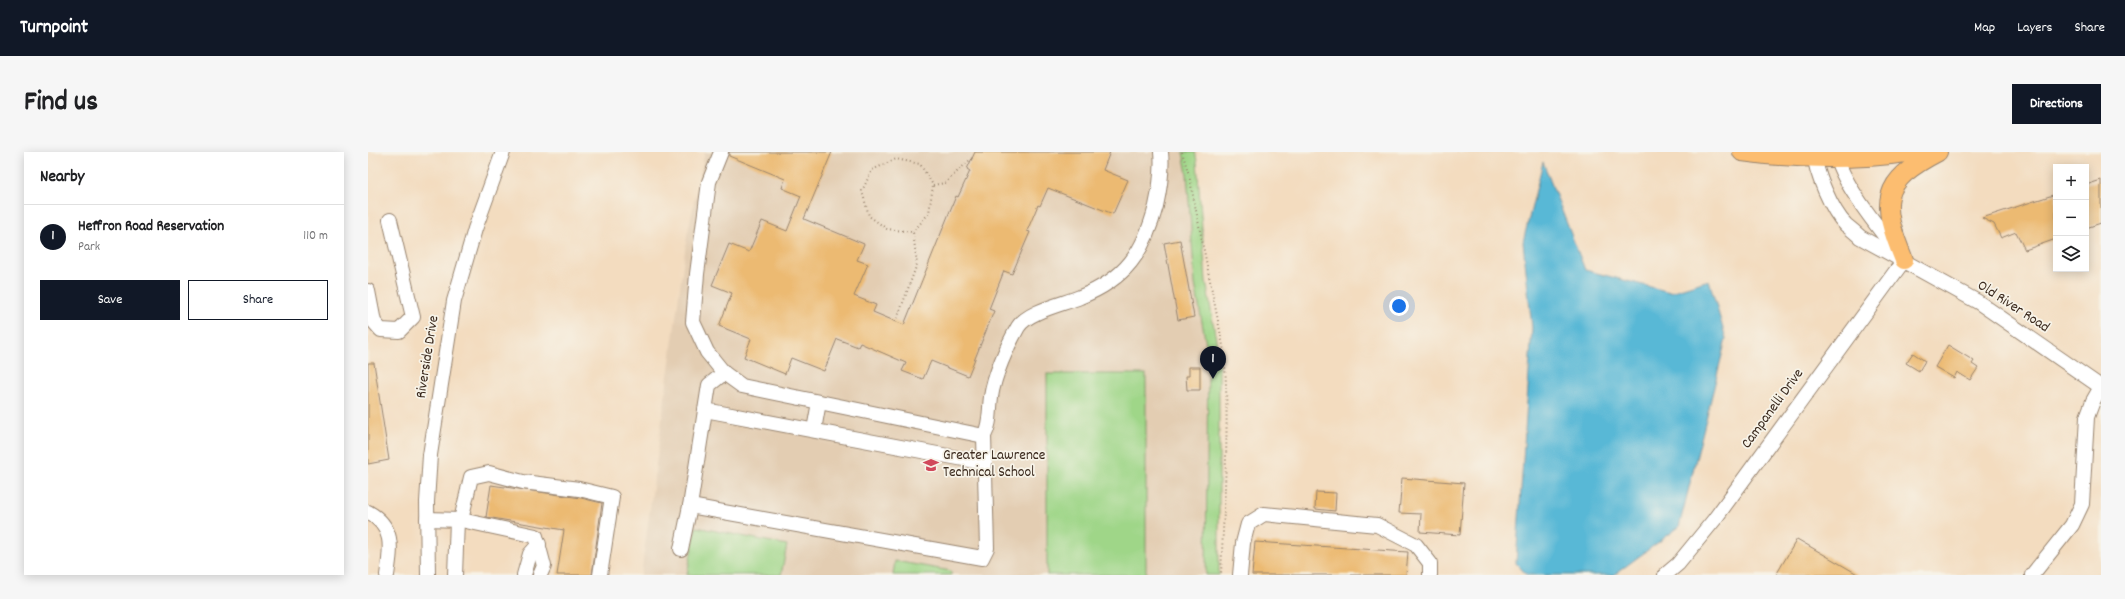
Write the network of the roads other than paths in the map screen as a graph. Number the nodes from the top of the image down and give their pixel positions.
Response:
1 (503, 152) edge
2 (721, 152) edge
3 (1160, 152) edge
4 (1742, 152) edge
5 (1914, 152) edge
6 (1938, 152) edge
7 (1814, 155) edge
8 (1836, 155) edge
9 (390, 220) dead end
10 (1904, 260) junction
11 (368, 291) edge
12 (724, 373) junction
13 (2101, 387) edge
14 (820, 402) junction
15 (706, 410) junction
16 (814, 430) junction
17 (984, 436) junction
18 (985, 463) junction
19 (690, 506) junction
20 (368, 512) edge
21 (427, 519) junction
22 (459, 520) junction
23 (539, 544) junction
24 (681, 549) dead end
25 (387, 575) edge
26 (428, 575) edge
27 (455, 575) edge
28 (524, 575) edge
29 (540, 575) edge
30 (600, 575) edge
31 (1240, 575) edge
32 (1430, 575) edge
33 (1665, 575) edge
34 (2032, 575) edge

1 - 21 street, Riverside Drive
2 - 12 street
3 - 17 street
4 - 7 main road
5 - 8 main road
6 - 10 main road
7 - 8 main road
7 - 10 street, Old River Road
8 - 10 street, Old River Road
9 - 11 street
10 - 13 street, Old River Road
10 - 33 street, Campanelli Drive
12 - 14 street
12 - 15 street
13 - 34 street
14 - 16 street
14 - 17 street
15 - 16 street
15 - 19 street
16 - 18 street
17 - 18 street
18 - 19 street
19 - 24 street
20 - 25 street
21 - 22 street
21 - 26 street, Riverside Drive
22 - 23 street
22 - 27 street
22 - 30 street
23 - 28 street
23 - 29 street
31 - 32 street

